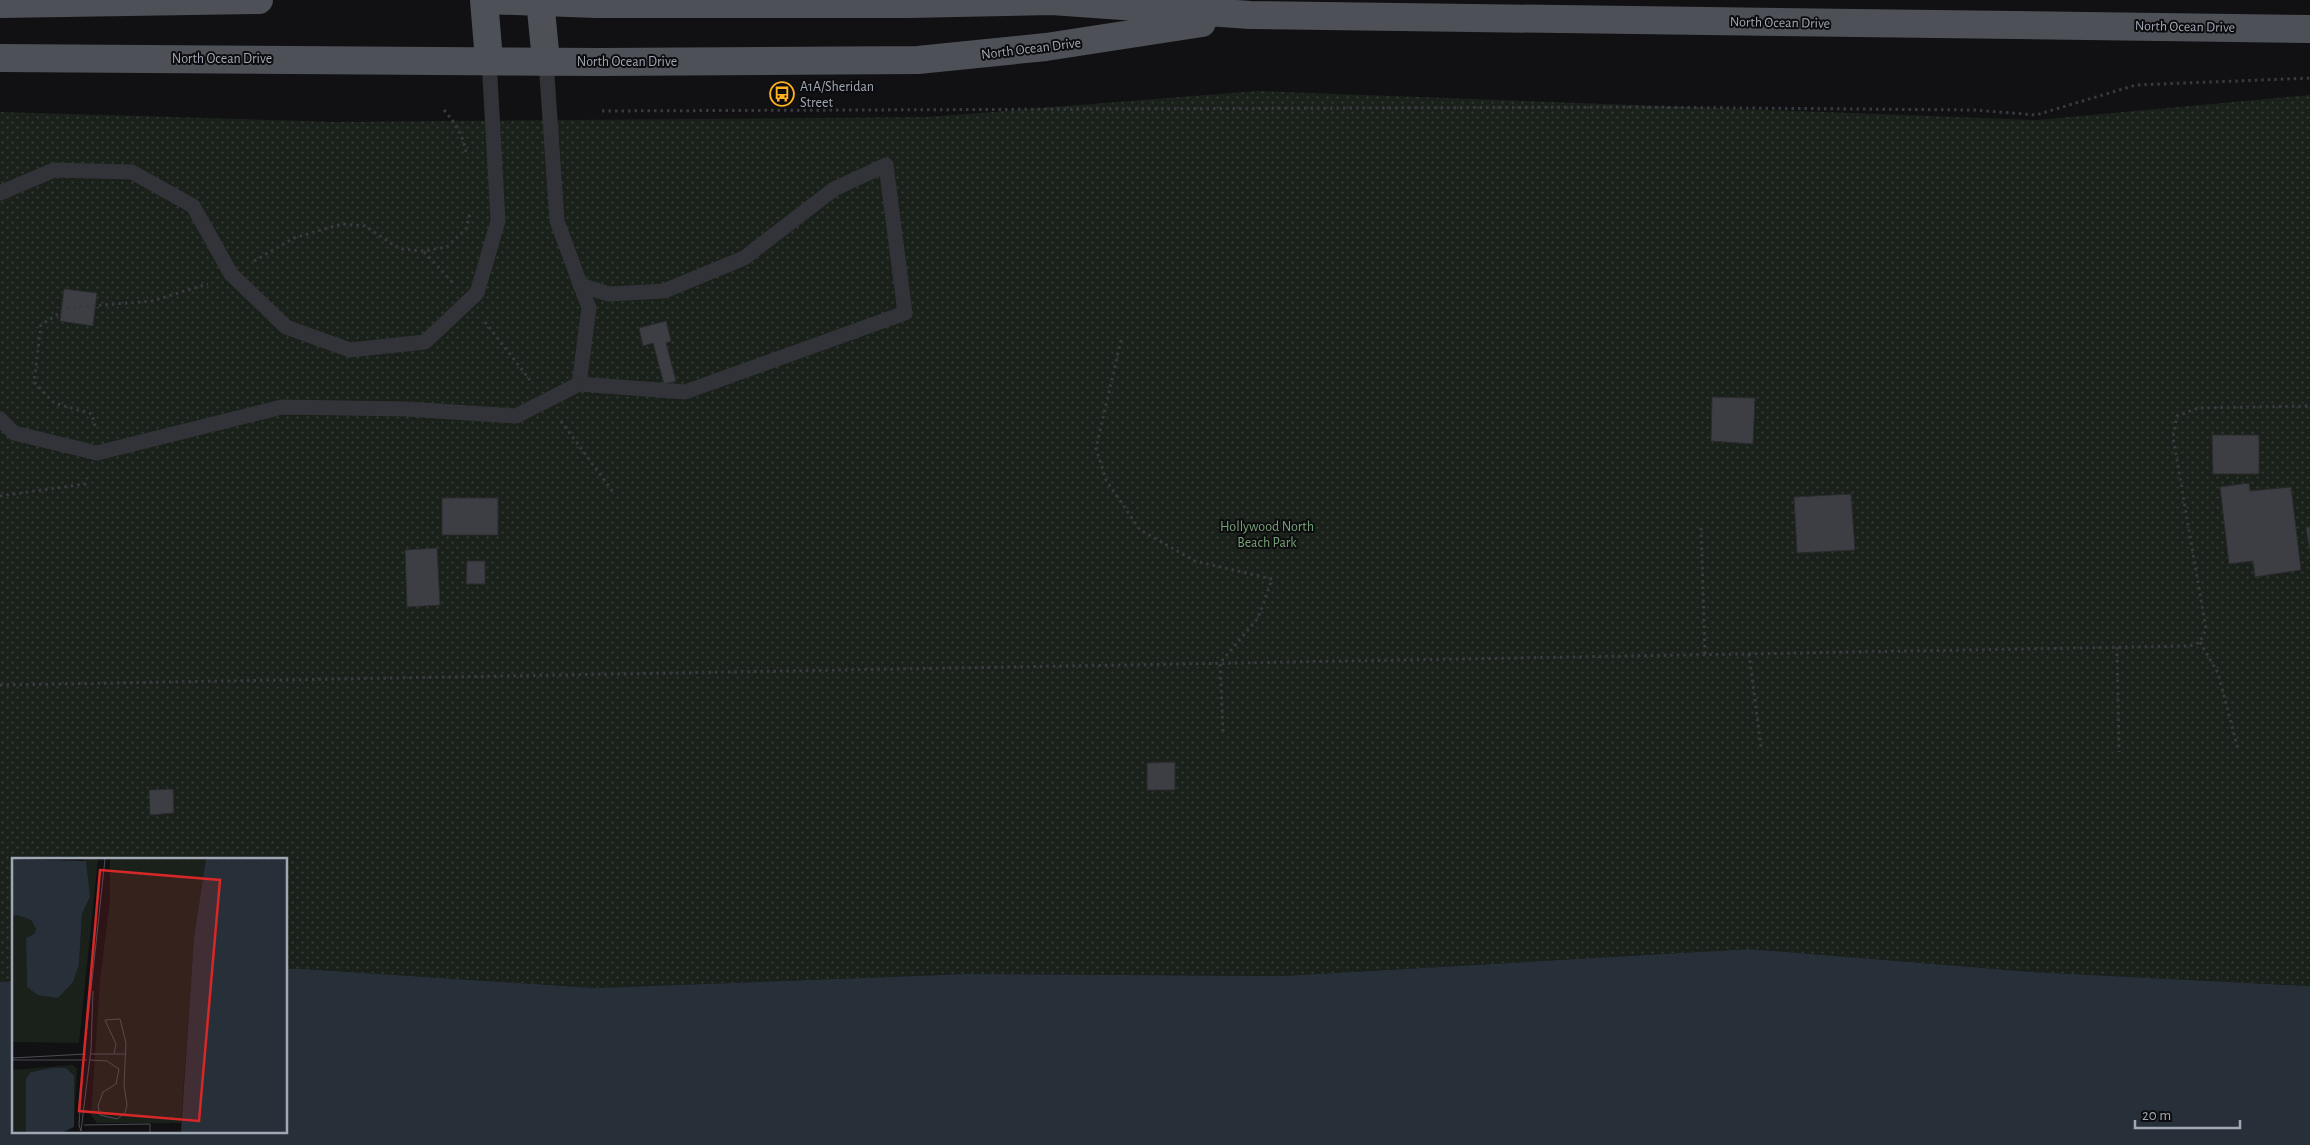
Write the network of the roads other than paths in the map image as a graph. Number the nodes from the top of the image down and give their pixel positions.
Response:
1 (259, 0) edge
2 (485, 0) edge
3 (541, 2) edge
4 (0, 4) edge
5 (1250, 15) junction
6 (2310, 29) edge
7 (0, 58) edge
8 (489, 60) junction
9 (546, 60) junction
10 (0, 193) edge
11 (580, 285) junction
12 (579, 384) junction
13 (0, 419) edge

1 - 4 main road
2 - 3 main road, North Ocean Drive
2 - 8 main road
3 - 5 main road, North Ocean Drive
3 - 9 main road
5 - 6 main road, North Ocean Drive
5 - 9 main road, North Ocean Drive
7 - 8 main road, North Ocean Drive
8 - 9 main road, North Ocean Drive
8 - 10 lane
9 - 11 lane
11 - 12 lane
11 - 12 lane
12 - 13 lane

